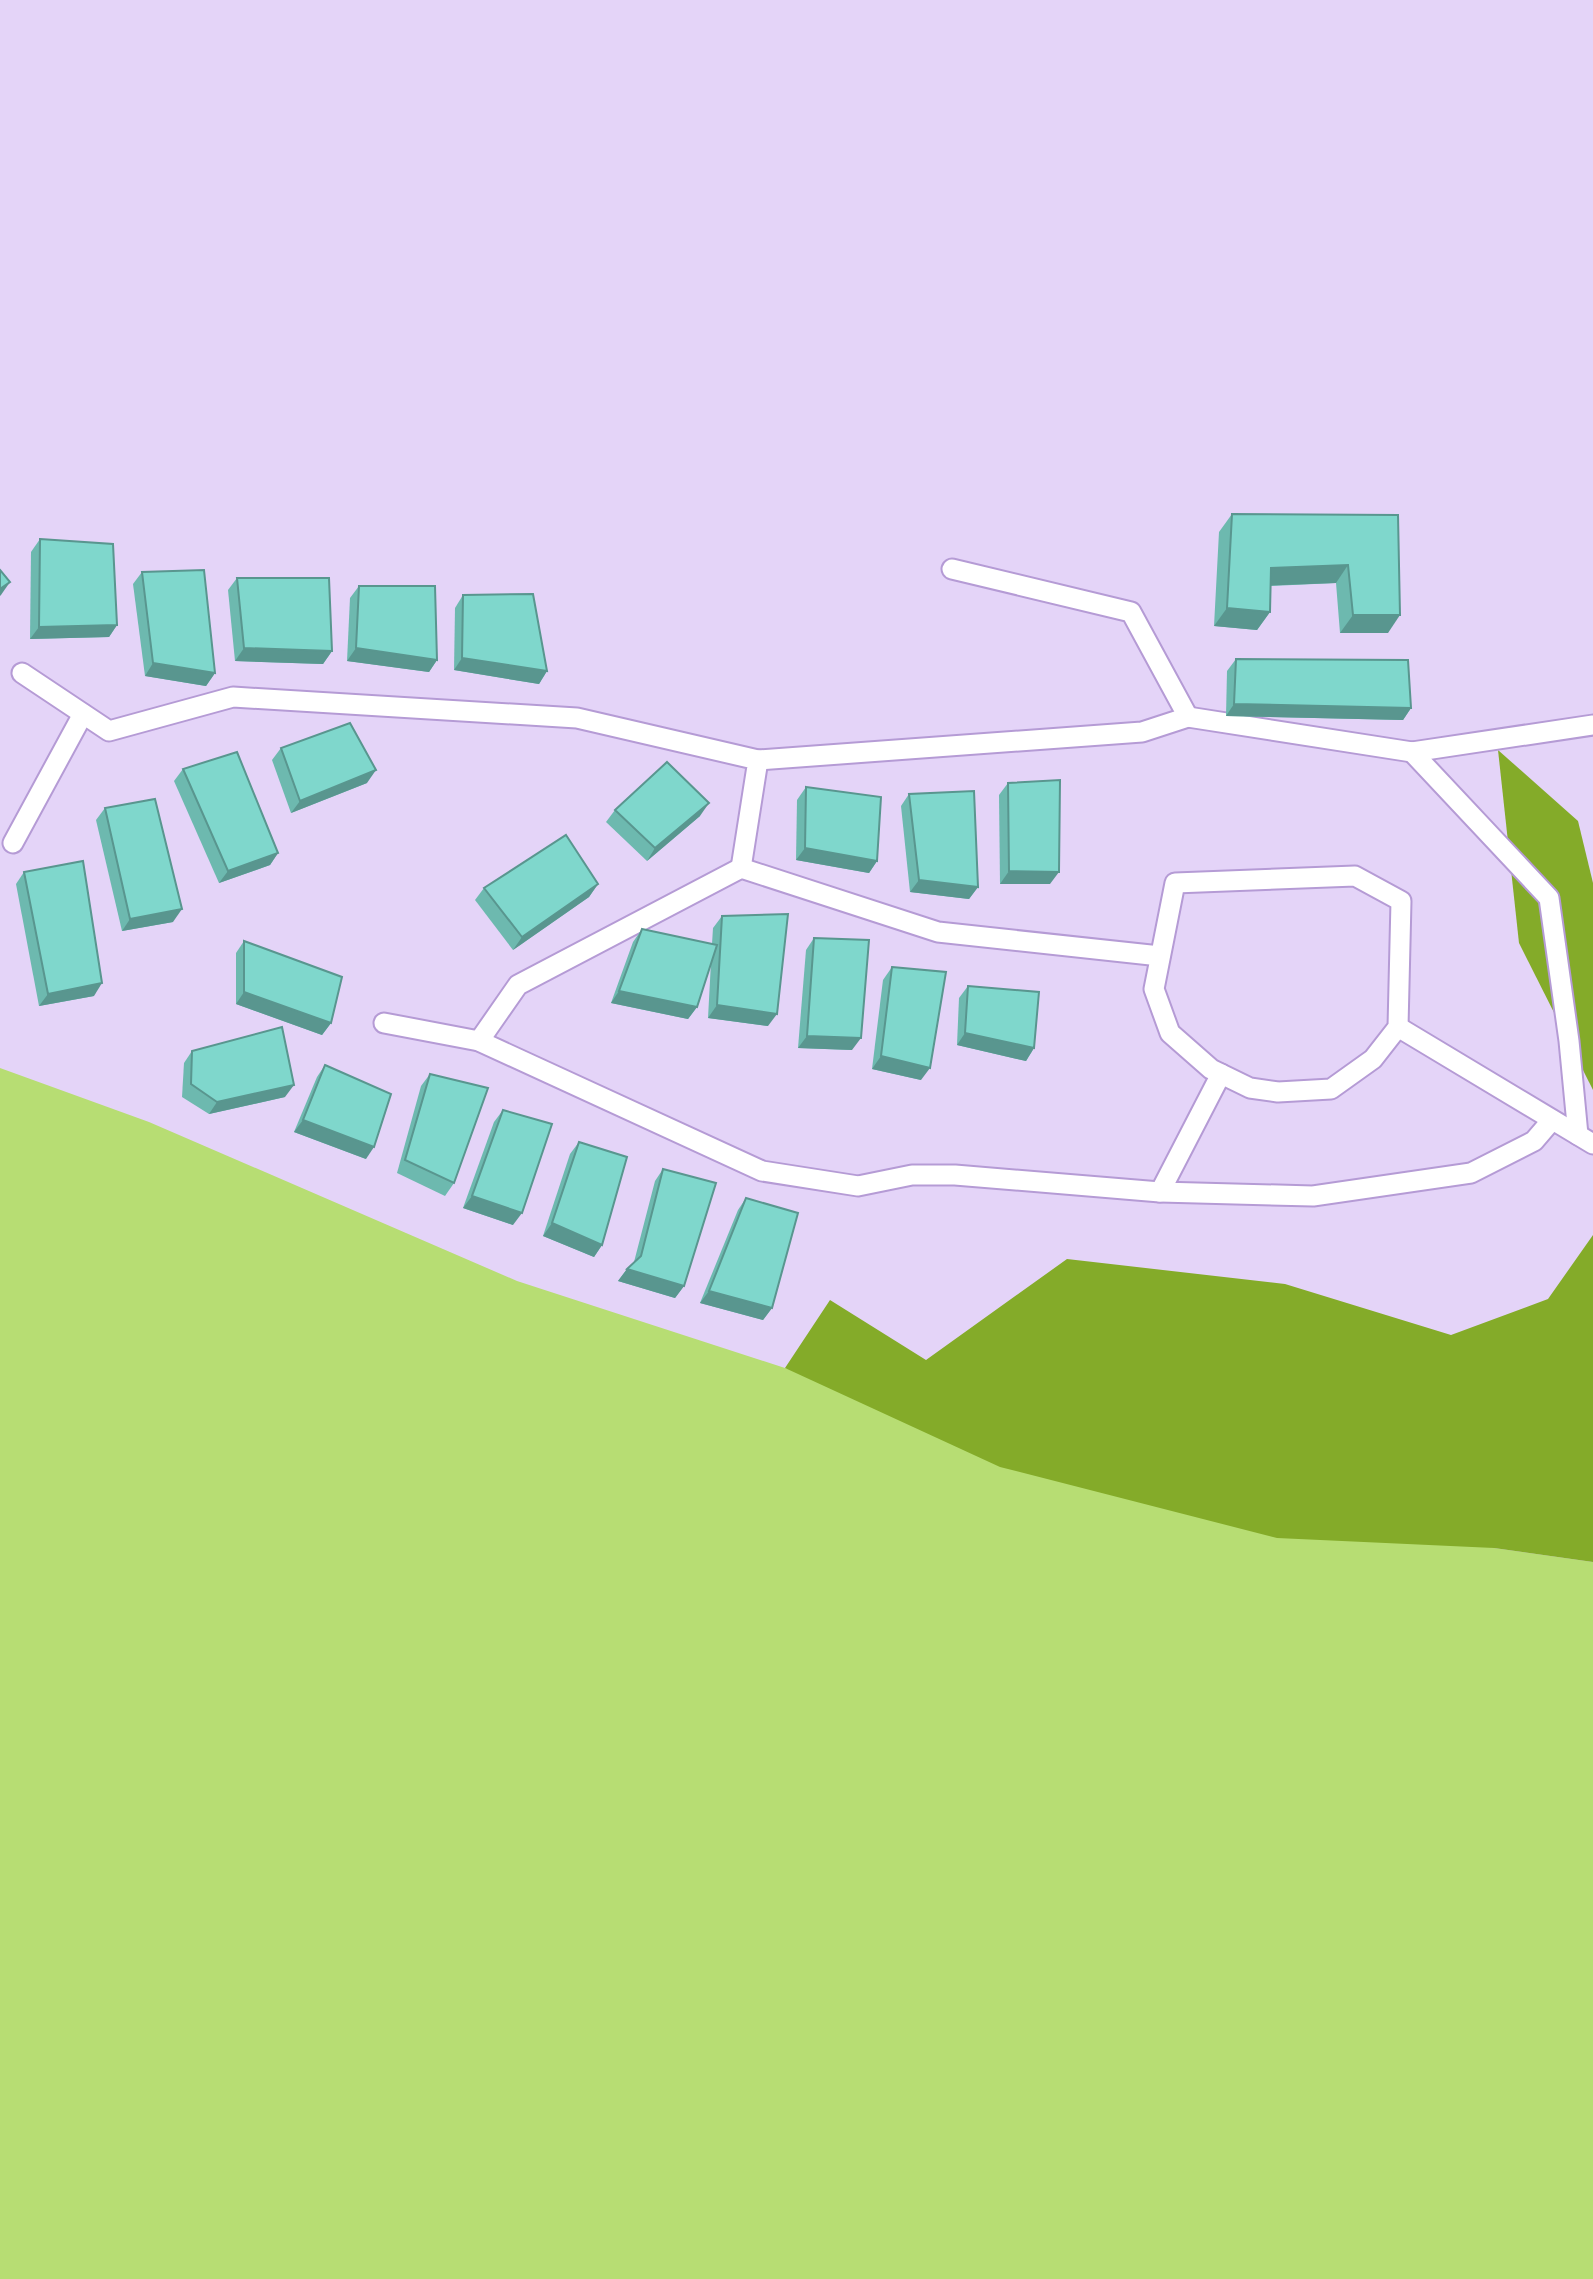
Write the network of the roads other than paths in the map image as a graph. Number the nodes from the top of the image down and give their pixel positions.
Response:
1 (952, 569) dead end
2 (22, 673) dead end
3 (83, 714) junction
4 (1188, 717) junction
5 (1593, 725) edge
6 (1412, 752) junction
7 (758, 760) junction
8 (13, 843) dead end
9 (741, 868) junction
10 (1160, 956) junction
11 (384, 1023) dead end
12 (1398, 1027) junction
13 (479, 1041) junction
14 (1221, 1074) junction
15 (1552, 1119) junction
16 (1586, 1140) edge
17 (1160, 1192) junction

1 - 4 lane
2 - 3 lane
3 - 7 lane
3 - 8 lane
4 - 6 lane
4 - 7 lane
5 - 6 lane
6 - 16 lane
7 - 9 lane
9 - 10 lane
9 - 13 lane
10 - 12 lane
10 - 14 lane
11 - 13 lane
12 - 14 lane
12 - 15 lane
13 - 17 lane
14 - 17 lane
15 - 16 lane
15 - 17 lane

